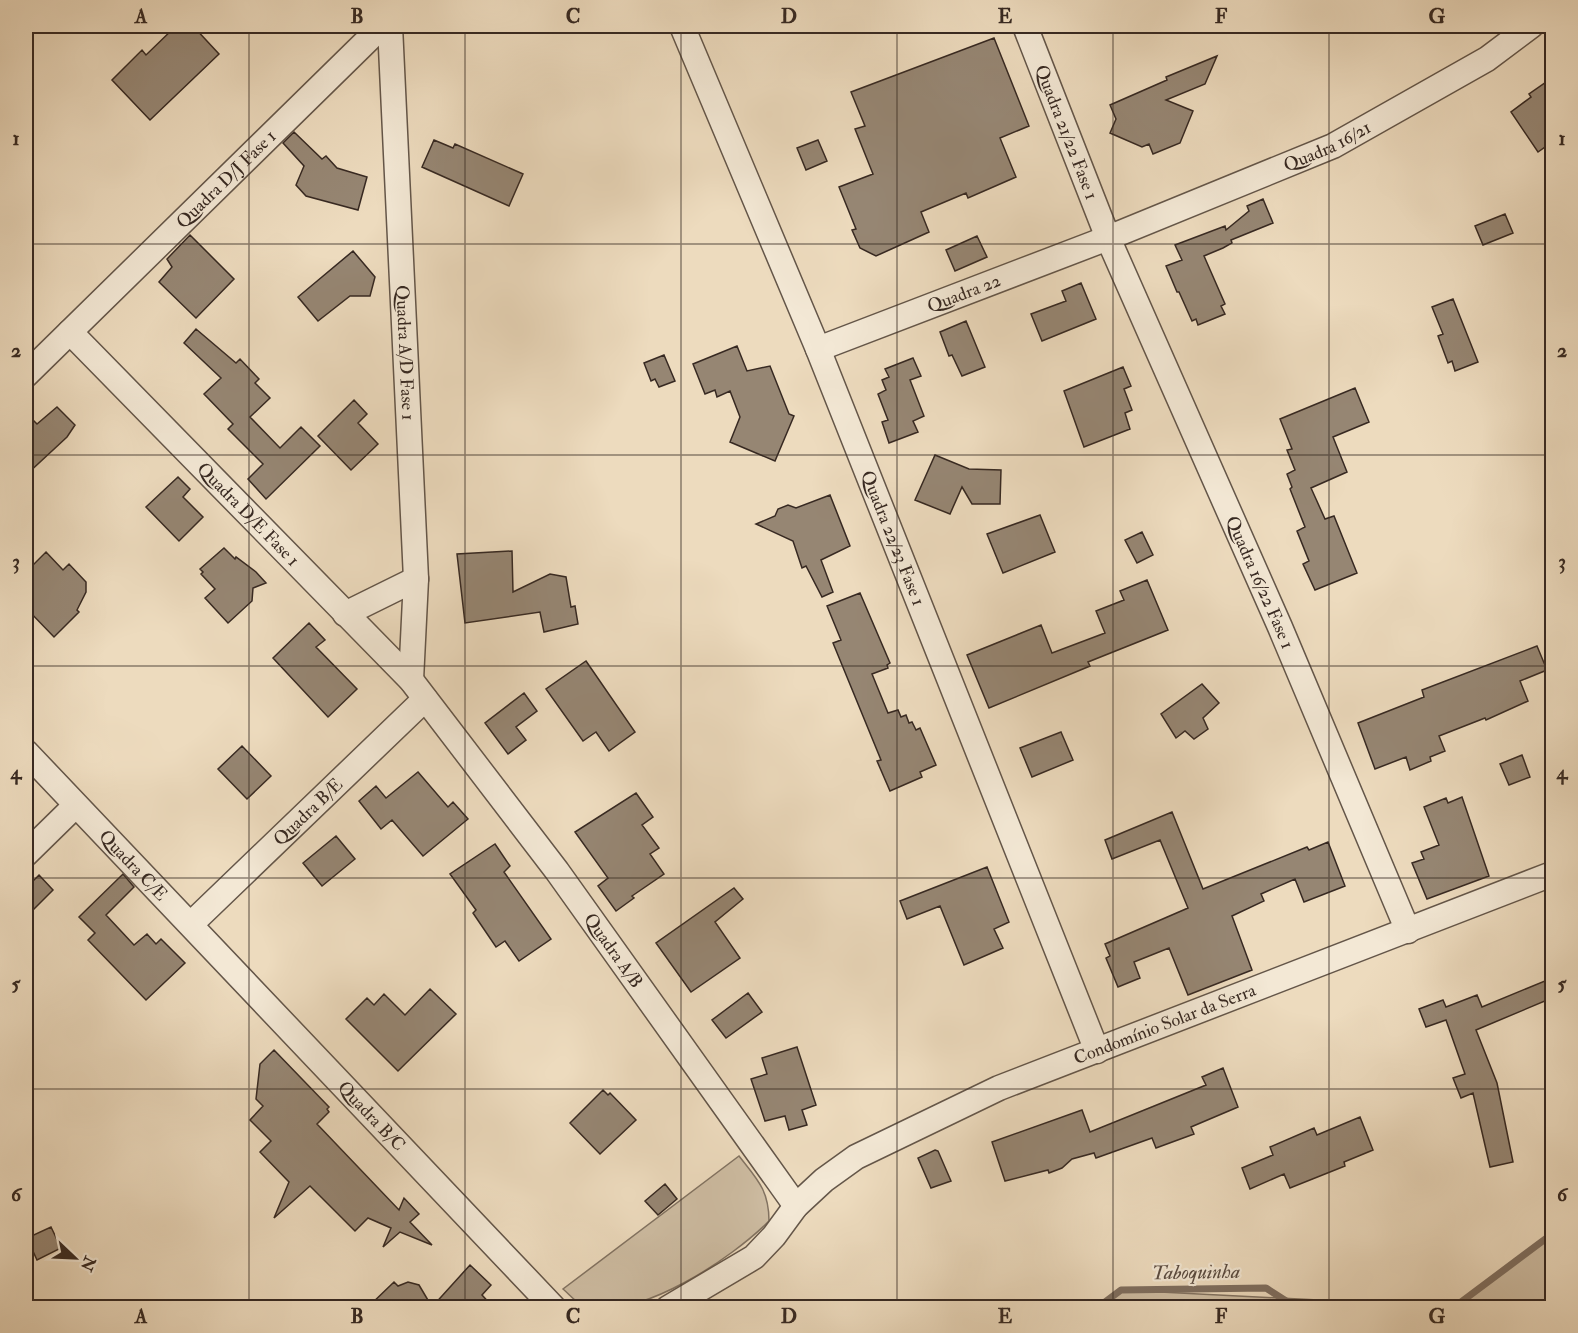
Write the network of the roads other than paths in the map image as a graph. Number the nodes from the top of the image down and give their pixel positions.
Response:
1 (382, 26) edge
2 (390, 26) edge
3 (682, 26) edge
4 (1025, 26) edge
5 (1530, 26) edge
6 (1108, 238) junction
7 (70, 332) junction
8 (818, 349) junction
9 (26, 375) edge
10 (416, 579) junction
11 (345, 614) junction
12 (418, 689) junction
13 (26, 752) edge
14 (75, 806) junction
15 (26, 854) edge
16 (1552, 874) edge
17 (191, 924) junction
18 (1408, 930) junction
19 (1097, 1051) junction
20 (796, 1206) junction
21 (554, 1308) edge
22 (668, 1308) edge

1 - 7 street, Quadra D/J Fase 1
2 - 10 street, Quadra A/D Fase 1
3 - 8 street, Quadra 22/23 Fase 1
4 - 6 street, Quadra 21/22 Fase 1
5 - 6 street, Quadra 16/21
6 - 8 street, Quadra 22
6 - 18 street, Quadra 16/22 Fase 1
7 - 9 street, Quadra D/J Fase 1
7 - 11 street, Quadra D/E Fase 1
8 - 19 street, Quadra 22/23 Fase 1
10 - 11 street
10 - 12 street, Quadra A/D Fase 1
11 - 12 street, Quadra D/E Fase 1
12 - 17 street, Quadra B/E
12 - 20 street, Quadra A/B
13 - 14 street, Quadra C/E
14 - 15 street
14 - 17 street, Quadra C/E
16 - 18 street, Condomínio Solar da Serra
17 - 21 street, Quadra B/C
18 - 19 street, Condomínio Solar da Serra
19 - 20 street, Condomínio Solar da Serra
20 - 22 street

